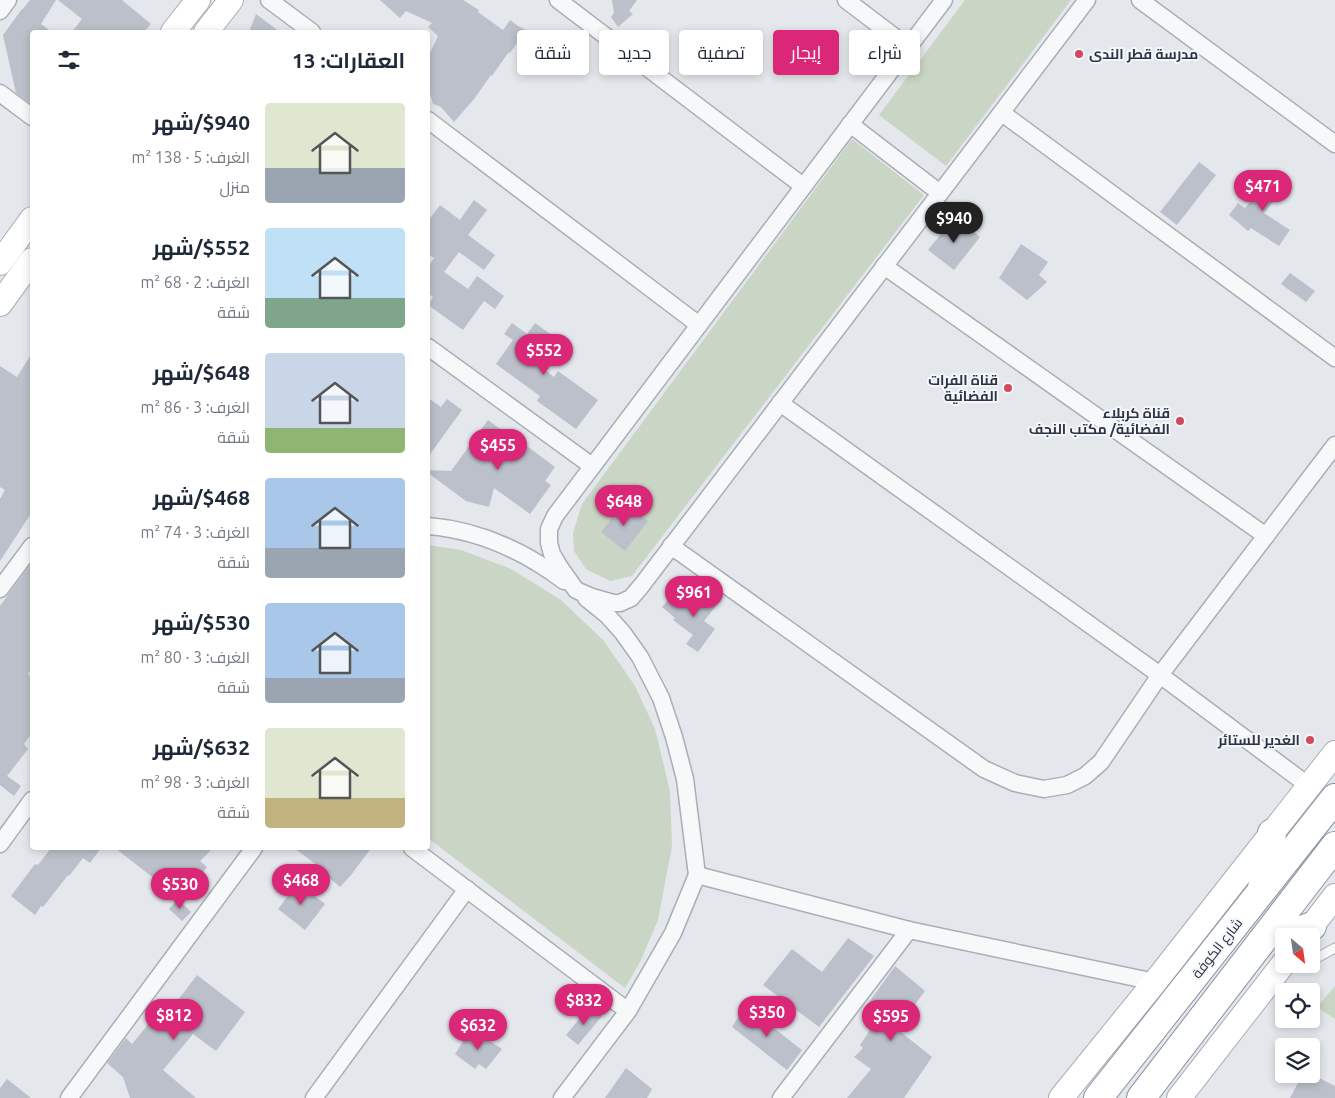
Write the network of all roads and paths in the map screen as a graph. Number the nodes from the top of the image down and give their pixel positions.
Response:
1 (8, 0) edge
2 (198, 0) edge
3 (231, 0) edge
4 (269, 0) edge
5 (558, 0) edge
6 (846, 0) edge
7 (944, 0) edge
8 (1087, 0) edge
9 (1140, 0) edge
10 (0, 11) edge
11 (176, 30) edge
12 (208, 30) edge
13 (309, 30) edge
14 (886, 30) edge
15 (920, 31) edge
16 (887, 75) edge
17 (0, 93) edge
18 (1002, 112) junction
19 (30, 116) edge
20 (430, 122) edge
21 (850, 124) junction
22 (1335, 144) edge
23 (803, 186) junction
24 (940, 193) junction
25 (30, 225) edge
26 (24, 244) edge
27 (0, 263) edge
28 (30, 263) edge
29 (884, 266) junction
30 (0, 304) edge
31 (699, 325) junction
32 (430, 348) edge
33 (1335, 358) edge
34 (780, 404) junction
35 (1335, 445) edge
36 (592, 466) junction
37 (430, 526) edge
38 (1266, 536) junction
39 (671, 546) junction
40 (30, 549) edge
41 (0, 589) edge
42 (576, 590) junction
43 (1160, 675) junction
44 (1335, 753) edge
45 (1309, 786) junction
46 (1335, 798) edge
47 (30, 803) edge
48 (1272, 833) junction
49 (0, 844) edge
50 (1335, 846) edge
51 (253, 850) edge
52 (415, 850) edge
53 (697, 875) junction
54 (467, 889) junction
55 (1262, 892) junction
56 (1335, 896) edge
57 (1310, 928) edge
58 (909, 930) junction
59 (1275, 941) edge
60 (1256, 948) junction
61 (1335, 948) edge
62 (1320, 956) edge
63 (1281, 973) edge
64 (1155, 982) junction
65 (628, 1011) junction
66 (69, 1098) edge
67 (314, 1098) edge
68 (562, 1098) edge
69 (781, 1098) edge
70 (1061, 1098) edge
71 (1098, 1098) edge
72 (1141, 1098) edge
73 (1179, 1098) edge

1 - 10 street
2 - 11 main road
3 - 12 main road
4 - 13 street
5 - 23 street
6 - 14 street
7 - 15 street
8 - 18 street
9 - 22 street
16 - 21 street
17 - 19 street
18 - 24 street
18 - 33 street
20 - 31 street
21 - 23 street
21 - 24 street
23 - 31 street
24 - 29 street
25 - 26 main road
26 - 27 main road
28 - 30 main road
29 - 34 street
29 - 38 street
31 - 36 street
32 - 36 street
34 - 39 street
34 - 43 street
35 - 38 street
36 - 42 street
37 - 42 street
38 - 43 street
39 - 42 street
39 - 43 street
40 - 41 street
42 - 53 street
43 - 45 street
44 - 45 main road
45 - 48 main road
46 - 55 highway, شارع الكوفة
47 - 49 street
48 - 55 highway
48 - 64 main road
50 - 60 highway
51 - 66 street
52 - 54 street
53 - 58 street
53 - 65 street
54 - 65 street
54 - 67 street
55 - 71 highway, شارع الكوفة
56 - 57 main road
58 - 64 street
58 - 69 street
59 - 60 highway
60 - 72 highway
61 - 62 lane
63 - 73 main road
64 - 70 main road
65 - 68 street

